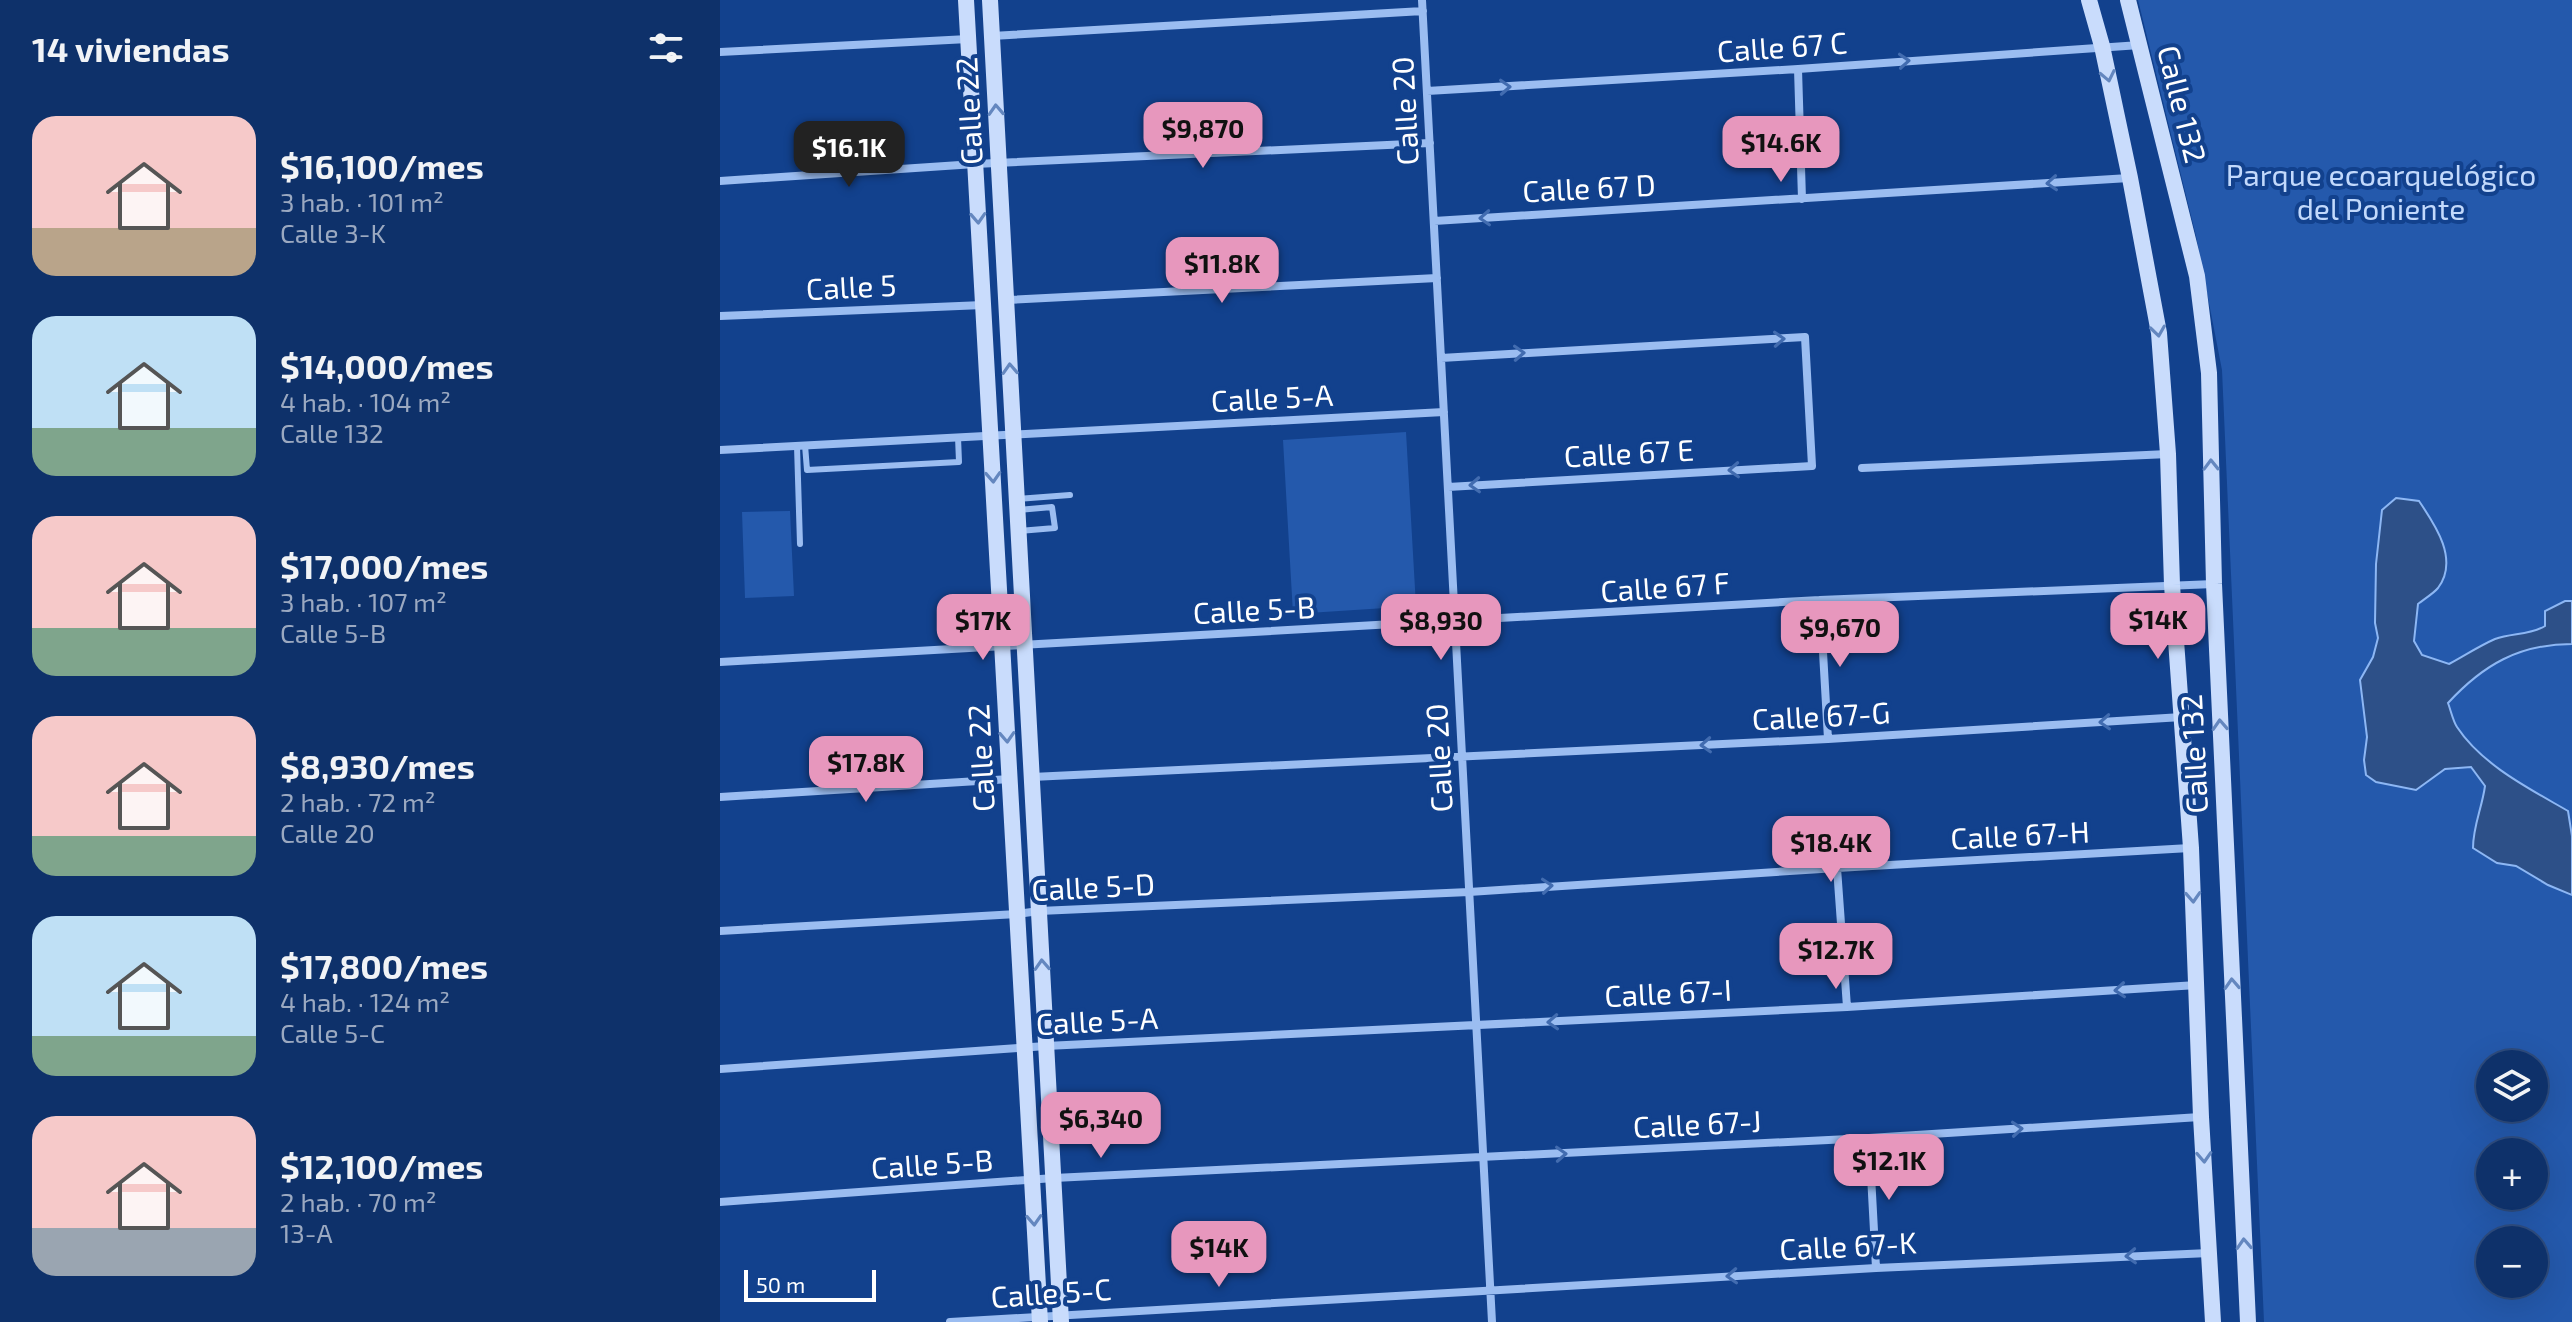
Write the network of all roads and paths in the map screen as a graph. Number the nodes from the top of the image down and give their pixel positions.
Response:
1 (966, 0) edge
2 (990, 0) edge
3 (1422, 0) edge
4 (2089, 0) edge
5 (2128, 0) edge
6 (1423, 11) junction
7 (992, 36) junction
8 (968, 39) junction
9 (2140, 45) junction
10 (2102, 46) junction
11 (720, 52) edge
12 (1798, 69) junction
13 (1427, 91) junction
14 (1430, 143) junction
15 (999, 163) junction
16 (975, 164) junction
17 (2130, 178) junction
18 (720, 181) edge
19 (1802, 199) junction
20 (1434, 221) junction
21 (1437, 278) junction
22 (1006, 300) junction
23 (983, 305) junction
24 (720, 316) edge
25 (1441, 358) junction
26 (1444, 412) junction
27 (1013, 435) junction
28 (991, 436) junction
29 (958, 437) junction
30 (801, 446) junction
31 (720, 450) edge
32 (2168, 454) junction
33 (1862, 468) dead end
34 (1448, 487) junction
35 (1070, 495) dead end
36 (1017, 504) junction
37 (1019, 531) junction
38 (800, 544) dead end
39 (2214, 584) junction
40 (2172, 585) junction
41 (1820, 600) junction
42 (1455, 623) junction
43 (1002, 645) junction
44 (1025, 645) junction
45 (720, 662) edge
46 (2183, 717) junction
47 (1828, 739) junction
48 (1462, 757) junction
49 (1032, 777) junction
50 (1010, 779) junction
51 (720, 797) edge
52 (2191, 848) junction
53 (1837, 868) junction
54 (1469, 892) junction
55 (1039, 911) junction
56 (1017, 914) junction
57 (720, 931) edge
58 (2197, 985) junction
59 (1847, 1007) junction
60 (1476, 1025) junction
61 (1046, 1046) junction
62 (1025, 1048) junction
63 (720, 1069) edge
64 (2201, 1117) junction
65 (1869, 1138) junction
66 (1483, 1158) junction
67 (1054, 1178) junction
68 (1032, 1180) junction
69 (720, 1202) edge
70 (2209, 1253) junction
71 (1876, 1268) junction
72 (1490, 1289) junction
73 (1061, 1318) edge
74 (1040, 1319) edge
75 (950, 1322) edge
76 (1492, 1322) edge
77 (2213, 1322) edge
78 (2248, 1322) edge

1 - 8 street, Calle 22
2 - 7 street, Calle 22
3 - 6 street, Calle 20
4 - 10 street, Calle 132
5 - 9 street, Calle 132
6 - 7 street
6 - 13 street, Calle 20
15 -> 7 street, Calle 22
8 - 11 street
8 - 16 street, Calle 22
9 - 10 street, Calle 67 C
39 -> 9 street, Calle 132
12 -> 10 street, Calle 67 C
10 -> 17 street, Calle 132
13 -> 12 street, Calle 67 C
12 - 19 street
13 - 14 street, Calle 20
14 - 15 street
14 - 20 street, Calle 20
15 - 16 street
15 - 22 street, Calle 22
16 - 18 street
16 -> 23 street, Calle 22
17 -> 19 street, Calle 67 D
17 -> 32 street, Calle 132
19 -> 20 street, Calle 67 D
20 - 21 street, Calle 20
21 - 22 street
21 - 25 street, Calle 20
27 -> 22 street, Calle 22
23 - 24 street, Calle 5
23 - 28 street, Calle 22
25 - 26 street, Calle 20
25 -> 34 street, Calle 67 E
26 - 27 street, Calle 5-A
26 - 34 street, Calle 20
27 - 28 street, Calle 5-A
27 - 36 street, Calle 22
28 - 29 street, Calle 5-A
28 -> 43 street, Calle 22
29 - 30 street, Calle 5-A
29 - 30 lane
30 - 31 street, Calle 5-A
30 - 38 lane
32 - 33 street
32 - 40 street, Calle 132
34 - 42 street, Calle 20
35 - 36 lane
36 - 37 street, Calle 22
36 - 37 lane
37 - 44 street, Calle 22
39 - 40 street, Calle 67 F
78 -> 39 street, Calle 132
40 - 41 street, Calle 67 F
40 - 46 street, Calle 132
41 - 42 street, Calle 67 F
41 - 47 street
42 - 44 street, Calle 5-B
42 - 48 street, Calle 20
43 - 44 street, Calle 5-B
43 - 45 street, Calle 5-B
43 -> 50 street, Calle 22
44 - 49 street, Calle 22
46 -> 47 street, Calle 67-G
46 - 52 street, Calle 132
47 -> 48 street, Calle 67-G
48 - 49 street
48 - 54 street, Calle 20
49 - 55 street, Calle 22
50 - 51 street
50 - 56 street, Calle 22
52 - 53 street, Calle 67-H
52 -> 58 street, Calle 132
54 -> 53 street, Calle 67-H
53 - 59 street
54 - 55 street, Calle 5-D
54 - 60 street, Calle 20
55 - 56 street, Calle 5-D
61 -> 55 street, Calle 22
56 - 57 street, Calle 5-D
56 - 62 street, Calle 22
58 -> 59 street, Calle 67-I
58 - 64 street, Calle 132
59 -> 60 street, Calle 67-I
60 - 61 street, Calle 5-A
60 - 66 street, Calle 20
61 - 62 street, Calle 5-A
61 - 67 street, Calle 22
62 - 63 street, Calle 5-A
62 - 68 street, Calle 22
65 -> 64 street, Calle 67-J
64 -> 70 street, Calle 132
66 -> 65 street, Calle 67-J
65 - 71 street
66 - 67 street, Calle 5-B
66 - 72 street, Calle 20
67 - 68 street, Calle 5-B
67 - 73 street, Calle 22
68 - 69 street, Calle 5-B
68 -> 74 street, Calle 22
70 -> 71 street, Calle 67-K
70 - 77 street, Calle 132
71 -> 72 street, Calle 67-K
72 - 73 street, Calle 5-C
72 - 76 street, Calle 20
73 - 74 street, Calle 5-C
74 - 75 street, Calle 5-C

